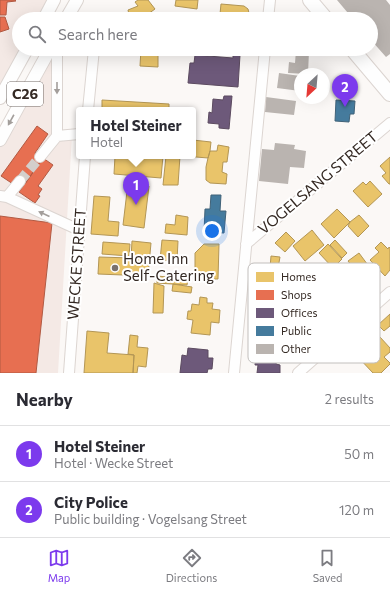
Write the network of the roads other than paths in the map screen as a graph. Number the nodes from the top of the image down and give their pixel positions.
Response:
1 (54, 0) edge
2 (77, 0) edge
3 (270, 0) edge
4 (310, 0) edge
5 (48, 12) edge
6 (70, 12) edge
7 (269, 12) edge
8 (320, 12) edge
9 (23, 56) edge
10 (46, 56) edge
11 (57, 56) edge
12 (93, 56) edge
13 (264, 56) edge
14 (358, 56) edge
15 (390, 94) edge
16 (0, 98) edge
17 (88, 107) edge
18 (390, 123) edge
19 (76, 134) edge
20 (57, 136) junction
21 (0, 140) edge
22 (40, 157) tunnel mouth
23 (85, 159) edge
24 (20, 181) tunnel mouth
25 (4, 196) edge
26 (79, 230) junction
27 (246, 244) junction
28 (390, 292) edge
29 (380, 301) edge
30 (309, 363) edge
31 (69, 373) edge
32 (234, 373) edge
33 (298, 373) edge

1 - 5 main road
2 - 6 main road
3 - 7 street
4 - 8 highway
9 - 16 main road, C26
10 -> 21 main road, C26
11 -> 20 street
12 - 17 street
13 - 27 street
14 - 15 highway
18 - 27 street, VOGELSANG STREET
19 - 20 street
20 - 22 street
23 - 26 street, WECKE STREET
24 - 25 street
26 -> 25 street
26 - 31 street, WECKE STREET
27 - 32 street
28 - 29 street
30 - 33 street

